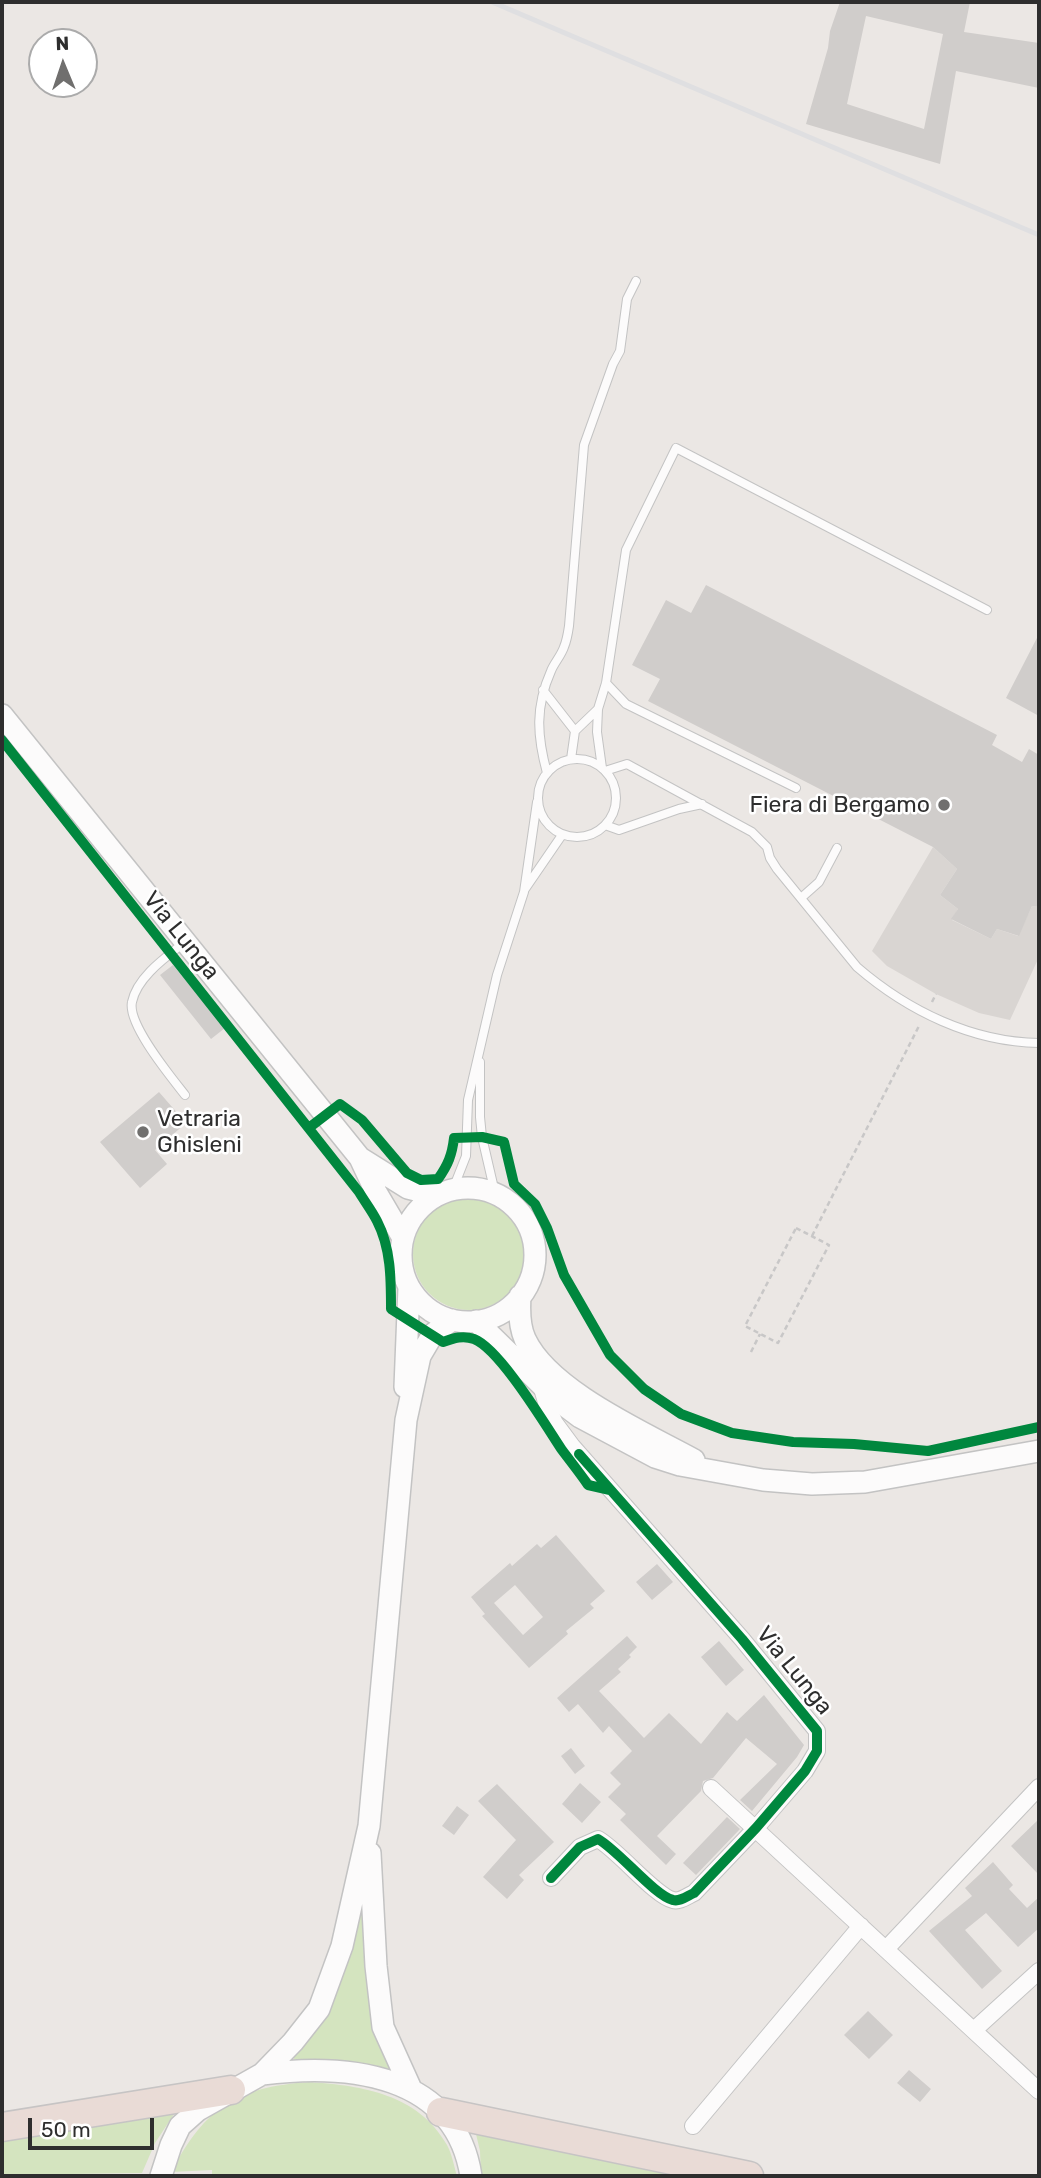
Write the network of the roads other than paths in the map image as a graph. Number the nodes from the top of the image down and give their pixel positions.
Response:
1 (636, 281) dead end
2 (987, 610) dead end
3 (606, 683) junction
4 (543, 690) junction
5 (598, 709) junction
6 (2, 715) edge
7 (575, 732) junction
8 (571, 759) junction
9 (604, 770) junction
10 (547, 773) junction
11 (796, 788) dead end
12 (537, 802) junction
13 (703, 804) junction
14 (606, 825) junction
15 (562, 835) junction
16 (837, 848) dead end
17 (524, 892) junction
18 (801, 898) junction
19 (185, 942) junction
20 (1039, 1043) edge
21 (481, 1045) junction
22 (185, 1096) dead end
23 (360, 1158) junction
24 (445, 1192) junction
25 (495, 1193) junction
26 (403, 1238) junction
27 (409, 1287) junction
28 (520, 1296) junction
29 (452, 1320) junction
30 (476, 1321) junction
31 (541, 1385) junction
32 (573, 1412) junction
33 (406, 1420) junction
34 (566, 1437) junction
35 (1039, 1445) edge
36 (1039, 1451) edge
37 (1003, 1456) junction
38 (712, 1469) junction
39 (1039, 1787) edge
40 (711, 1788) dead end
41 (369, 1826) junction
42 (756, 1828) junction
43 (551, 1878) dead end
44 (861, 1926) junction
45 (886, 1949) junction
46 (1039, 1971) edge
47 (974, 2030) junction
48 (262, 2074) junction
49 (411, 2089) junction
50 (231, 2090) junction
51 (1039, 2091) edge
52 (441, 2112) junction
53 (693, 2126) dead end
54 (2, 2127) edge
55 (160, 2176) edge
56 (471, 2176) edge
57 (749, 2176) edge

1 - 4 lane
2 - 3 lane
3 - 5 lane
3 - 11 lane
4 - 7 lane
4 - 10 lane
5 - 7 lane
5 - 9 lane
6 - 19 main road, Via Lunga
7 - 8 lane
8 - 9 lane
8 - 10 lane
9 - 13 lane
9 - 14 lane
10 - 12 lane
12 - 15 lane
12 - 17 lane
13 - 14 lane
13 - 18 lane
14 - 15 lane
15 - 17 lane
16 - 18 lane
17 - 21 lane
18 - 20 lane
19 - 22 lane
19 - 23 main road, Via Lunga
21 - 24 lane
21 - 25 lane
23 - 24 main road, Via Lunga
23 - 26 main road, Via Lunga
24 - 25 main road, Via Lunga
24 - 26 main road
25 - 28 main road, Via Lunga
26 - 27 main road, Via Lunga
27 - 29 main road
27 - 33 main road, Via Lunga
28 - 30 main road
28 - 38 main road, Via Lunga
29 - 30 main road
29 - 33 main road
30 - 31 main road, Via Lunga
31 - 32 main road, Via Lunga
31 - 34 street, Via Lunga
32 - 34 street
32 - 38 main road, Via Lunga
33 - 41 main road
34 - 42 street, Via Lunga
35 - 37 main road, Via Lunga
36 - 37 main road, Via Lunga
37 - 38 main road, Via Lunga
39 - 45 street
40 - 42 street
41 - 48 main road
41 - 49 main road
42 - 43 street, Via Lunga
42 - 44 street
44 - 45 street
44 - 53 street
45 - 47 street
46 - 47 street
47 - 51 street
48 - 49 main road
48 - 50 main road
49 - 52 main road
50 - 54 highway
50 - 55 main road
52 - 56 main road
52 - 57 highway

